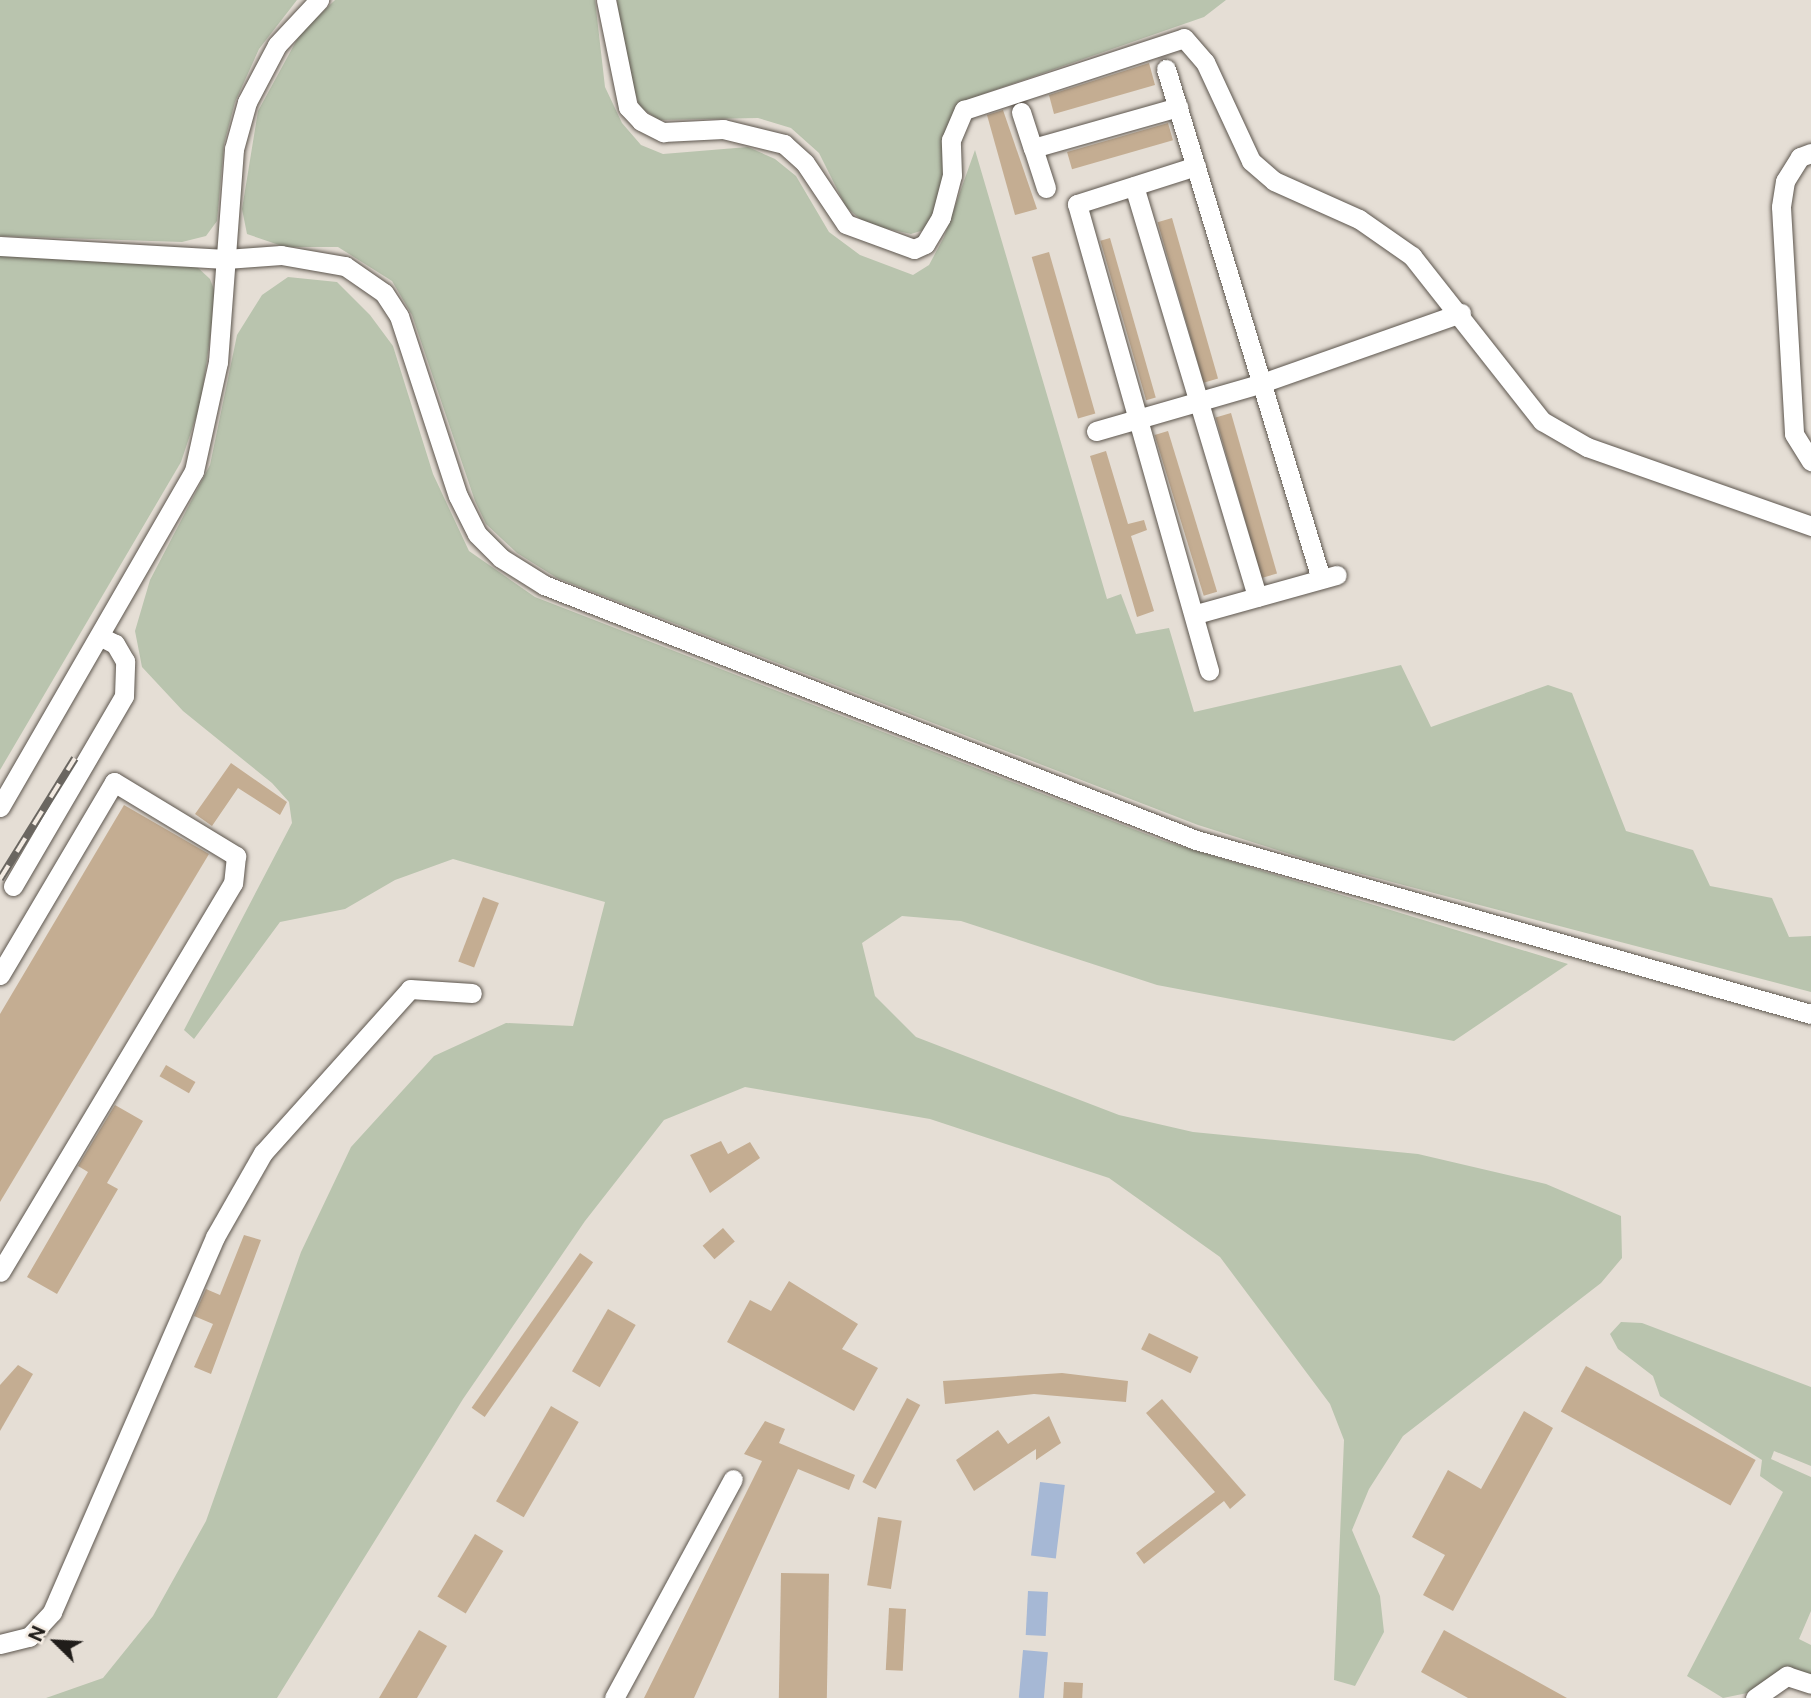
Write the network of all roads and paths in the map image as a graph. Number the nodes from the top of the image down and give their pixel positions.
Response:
1 (319, 0) edge
2 (606, 0) edge
3 (1166, 69) dead end
4 (1178, 107) junction
5 (1021, 112) dead end
6 (1033, 148) junction
7 (1811, 153) edge
8 (1196, 166) junction
9 (1134, 186) junction
10 (1046, 188) dead end
11 (0, 246) edge
12 (226, 259) junction
13 (1461, 313) junction
14 (1262, 383) junction
15 (1201, 401) junction
16 (1138, 419) junction
17 (1097, 430) dead end
18 (1811, 461) edge
19 (1811, 526) edge
20 (1257, 597) junction
21 (1196, 614) junction
22 (103, 638) junction
23 (1209, 671) dead end
24 (0, 807) edge
25 (13, 886) dead end
26 (0, 975) edge
27 (472, 993) dead end
28 (1811, 1014) edge
29 (0, 1272) edge
30 (733, 1479) dead end
31 (0, 1644) edge
32 (1811, 1684) edge
33 (614, 1698) edge
34 (1755, 1698) edge

1 - 12 street
2 - 13 street
3 - 4 street
4 - 6 street
4 - 8 street
5 - 6 street
6 - 10 street
7 - 18 street
8 - 9 street
8 - 14 street
9 - 15 street
9 - 16 street
11 - 12 street
12 - 22 street
12 - 28 street
13 - 14 street
13 - 19 street
14 - 15 street
14 - 20 street
15 - 16 street
15 - 20 street
16 - 17 street
16 - 21 street
20 - 21 street
21 - 23 street
22 - 24 street
22 - 25 street
26 - 29 street
27 - 31 street
30 - 33 street
32 - 34 street

